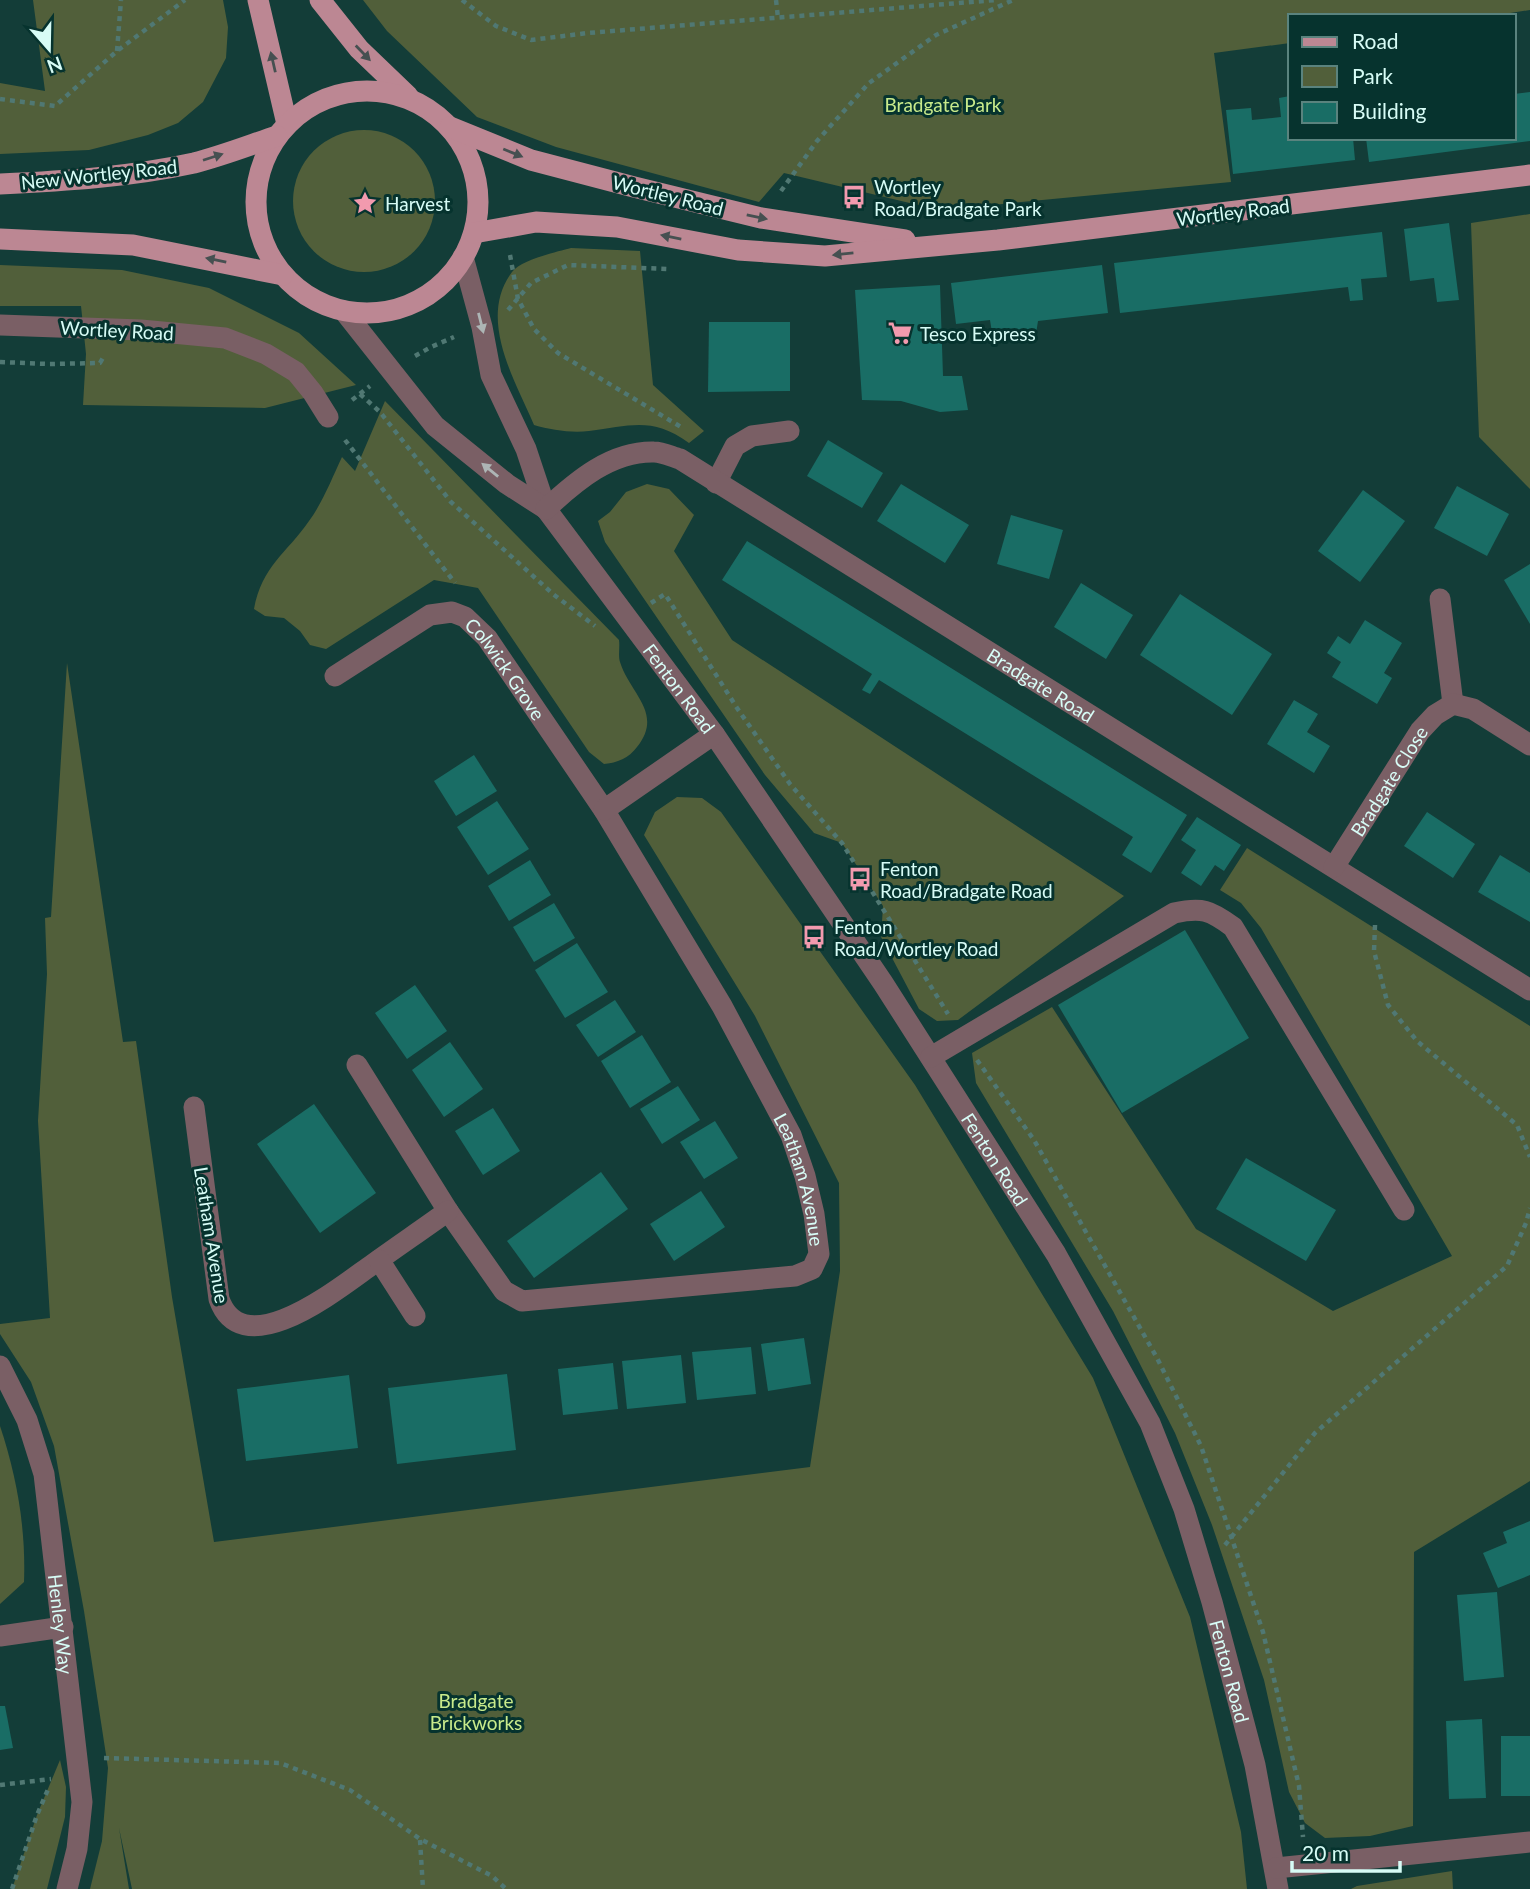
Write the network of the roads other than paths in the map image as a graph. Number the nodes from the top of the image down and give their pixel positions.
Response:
1 (258, 0) edge
2 (320, 0) edge
3 (412, 100) junction
4 (450, 127) junction
5 (282, 130) junction
6 (1530, 176) edge
7 (0, 184) edge
8 (474, 233) junction
9 (0, 239) edge
10 (935, 244) junction
11 (463, 257) junction
12 (283, 275) junction
13 (344, 311) junction
14 (0, 325) edge
15 (328, 417) road end
16 (789, 431) dead end
17 (716, 483) junction
18 (546, 509) junction
19 (1440, 599) dead end
20 (335, 677) dead end
21 (1453, 704) junction
22 (714, 734) junction
23 (1530, 746) edge
24 (604, 810) junction
25 (1334, 867) junction
26 (1530, 990) edge
27 (931, 1057) junction
28 (357, 1065) dead end
29 (194, 1107) dead end
30 (1404, 1210) dead end
31 (448, 1211) junction
32 (379, 1259) junction
33 (415, 1316) dead end
34 (0, 1366) edge
35 (63, 1627) junction
36 (0, 1636) edge
37 (1530, 1842) edge
38 (1277, 1878) edge
39 (67, 1889) edge

5 -> 1 main road
2 -> 3 main road
3 - 4 main road
3 - 5 main road
4 - 8 main road
4 -> 10 main road, Wortley Road
7 -> 5 main road, New Wortley Road
5 - 12 main road
6 - 10 main road, Wortley Road
10 -> 8 main road, Wortley Road
8 - 11 main road
12 -> 9 main road
11 - 13 main road
11 -> 18 street, Fenton Road
12 - 13 main road
18 -> 13 street, Fenton Road
14 - 15 street, Wortley Road
16 - 17 street
17 - 18 street, Bradgate Road
17 - 25 street, Bradgate Road
18 - 22 street, Fenton Road
19 - 21 street
20 - 24 street, Colwick Grove
21 - 23 street
21 - 25 street, Bradgate Close
22 - 24 street
22 - 27 street, Fenton Road
24 - 31 street, Leatham Avenue
25 - 26 street, Bradgate Road
27 - 30 street
27 - 38 street, Fenton Road
28 - 31 street, Leatham Avenue
29 - 32 street, Leatham Avenue
31 - 32 street, Leatham Avenue
32 - 33 street
34 - 35 street, Henley Way
35 - 36 street
35 - 39 street, Henley Way
37 - 38 street

